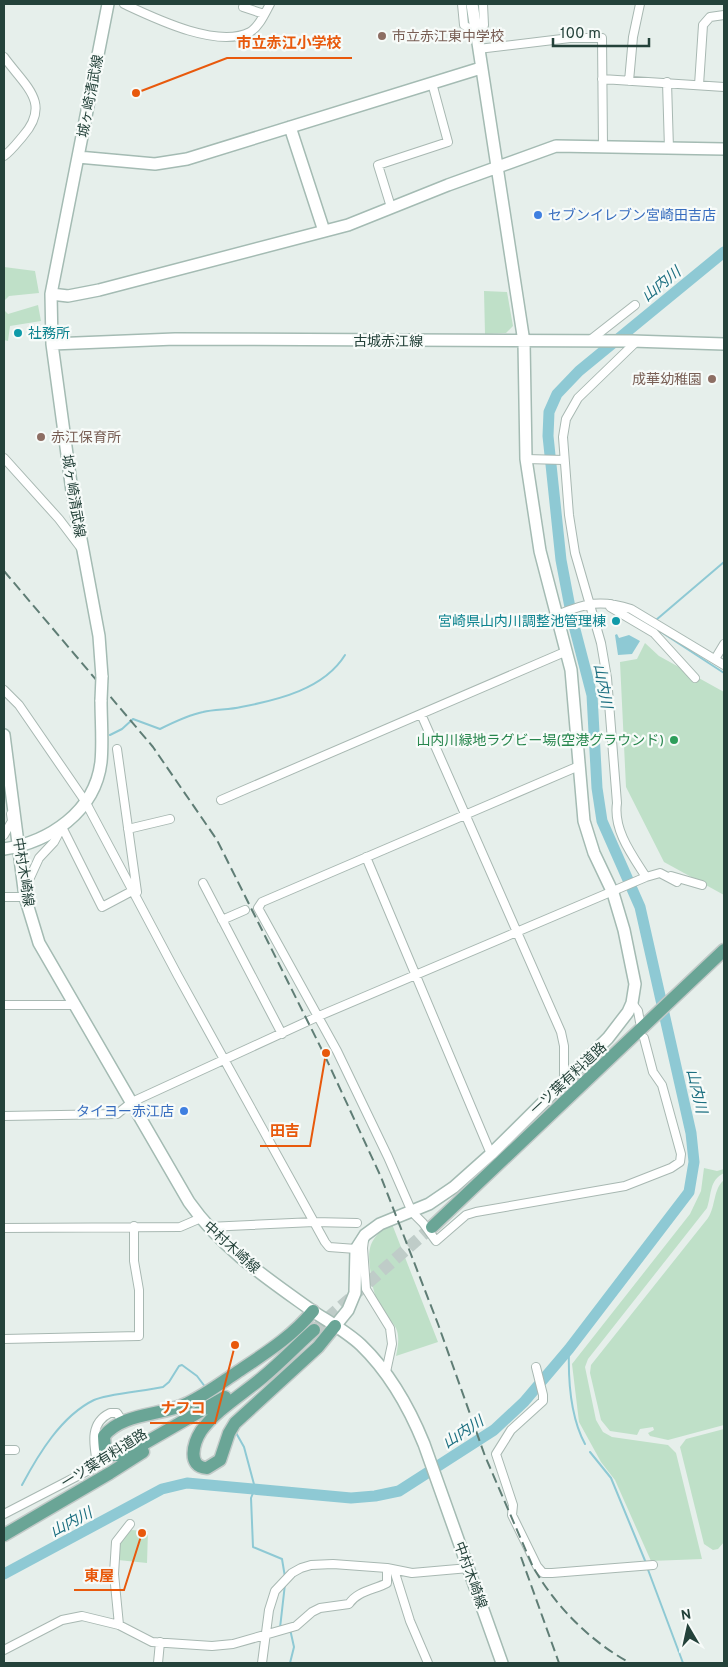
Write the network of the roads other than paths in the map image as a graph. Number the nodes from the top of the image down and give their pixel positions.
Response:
1 (108, 4) edge
2 (124, 4) edge
3 (270, 4) edge
4 (462, 4) edge
5 (472, 4) edge
6 (483, 4) edge
7 (640, 4) edge
8 (243, 7) dead end
9 (264, 14) junction
10 (724, 15) edge
11 (475, 28) junction
12 (478, 49) junction
13 (4, 57) edge
14 (481, 68) junction
15 (602, 79) junction
16 (629, 81) junction
17 (667, 82) junction
18 (432, 83) junction
19 (699, 85) junction
20 (724, 87) edge
21 (290, 126) junction
22 (603, 146) junction
23 (724, 149) edge
24 (669, 150) junction
25 (5, 152) edge
26 (78, 157) junction
27 (496, 168) junction
28 (391, 207) junction
29 (324, 231) junction
30 (51, 294) junction
31 (635, 304) dead end
32 (634, 341) junction
33 (524, 342) junction
34 (591, 342) junction
35 (52, 344) junction
36 (724, 344) edge
37 (4, 458) edge
38 (526, 459) junction
39 (564, 460) junction
40 (83, 549) junction
41 (587, 604) junction
42 (611, 604) junction
43 (560, 614) junction
44 (724, 644) edge
45 (567, 651) junction
46 (715, 659) junction
47 (724, 665) edge
48 (695, 678) dead end
49 (4, 690) edge
50 (421, 714) junction
51 (4, 735) edge
52 (117, 748) dead end
53 (579, 766) junction
54 (13, 794) junction
55 (221, 800) dead end
56 (85, 801) junction
57 (466, 814) junction
58 (170, 819) dead end
59 (62, 827) junction
60 (128, 829) junction
61 (4, 835) edge
62 (20, 846) junction
63 (4, 849) edge
64 (366, 857) junction
65 (660, 873) junction
66 (643, 878) junction
67 (203, 882) dead end
68 (677, 882) dead end
69 (702, 885) dead end
70 (616, 891) junction
71 (136, 893) junction
72 (4, 897) edge
73 (26, 897) junction
74 (245, 910) dead end
75 (222, 920) junction
76 (517, 933) junction
77 (724, 950) edge
78 (416, 976) junction
79 (632, 1003) junction
80 (4, 1005) edge
81 (74, 1005) junction
82 (319, 1016) junction
83 (644, 1022) junction
84 (282, 1034) junction
85 (644, 1038) dead end
86 (225, 1059) junction
87 (564, 1081) junction
88 (132, 1102) junction
89 (4, 1116) edge
90 (491, 1154) junction
91 (412, 1212) junction
92 (204, 1222) junction
93 (314, 1222) junction
94 (358, 1223) dead end
95 (134, 1226) junction
96 (432, 1227) tunnel mouth
97 (4, 1228) edge
98 (365, 1235) junction
99 (356, 1249) junction
100 (313, 1311) junction
101 (335, 1326) junction
102 (4, 1339) edge
103 (536, 1367) dead end
104 (386, 1372) junction
105 (225, 1397) junction
106 (123, 1422) junction
107 (4, 1450) edge
108 (15, 1450) dead end
109 (69, 1497) junction
110 (4, 1514) edge
111 (130, 1524) dead end
112 (4, 1527) edge
113 (4, 1534) edge
114 (653, 1565) dead end
115 (469, 1568) junction
116 (390, 1569) junction
117 (119, 1625) junction
118 (266, 1633) junction
119 (160, 1642) junction
120 (4, 1650) edge
121 (158, 1663) edge
122 (262, 1663) edge
123 (428, 1663) edge
124 (502, 1663) edge

1 - 26 street, 城ヶ崎清武線
2 - 9 street
3 - 9 street
4 - 11 street
5 - 11 street
6 - 11 street
7 - 16 street
8 - 9 street
10 - 19 street
11 - 12 street
12 - 14 street
12 - 15 street
13 - 25 street
14 - 18 street
14 - 27 street
15 - 16 street
15 - 22 street
16 - 17 street
17 - 19 street
17 - 24 street
18 - 21 street
18 - 28 street
19 - 20 street
21 - 26 street
21 - 29 street
22 - 24 street
22 - 27 street
23 - 24 street
26 - 30 street, 城ヶ崎清武線
27 - 28 street
27 - 33 street
28 - 29 street
29 - 30 street
30 - 35 street, 城ヶ崎清武線
31 - 34 street
32 - 34 street, 古城赤江線
32 - 36 street, 古城赤江線
32 - 39 street
33 - 34 street, 古城赤江線
33 - 35 street, 古城赤江線
33 - 38 street
35 - 40 street, 城ヶ崎清武線
37 - 40 street
38 - 39 street
38 - 43 street
39 - 41 street
40 - 56 street, 城ヶ崎清武線, bridge
41 - 42 street
41 - 43 street
41 - 66 street
42 - 46 street
42 - 48 street
43 - 45 street
44 - 46 street
45 - 50 street
45 - 53 street
46 - 47 street
49 - 56 street
50 - 55 street
50 - 57 street
51 - 54 street, 中村木崎線
52 - 60 street
53 - 57 street
53 - 70 street
54 - 61 street
54 - 62 street, 中村木崎線
56 - 59 street, 城ヶ崎清武線
56 - 71 street
57 - 64 street
57 - 76 street
58 - 60 street
59 - 62 street, 城ヶ崎清武線
59 - 71 street
59 - 73 street
60 - 71 street
62 - 63 street, 城ヶ崎清武線
62 - 73 street, 中村木崎線
64 - 78 street
64 - 82 street
65 - 66 street
65 - 68 street
65 - 69 street
66 - 70 street
67 - 75 street
70 - 76 street
70 - 79 street
71 - 86 street
72 - 73 street
73 - 81 street, 中村木崎線
74 - 75 street
75 - 84 street
76 - 78 street
76 - 87 street
77 - 83 main road, 一ツ葉有料道路
78 - 82 street
78 - 90 street
79 - 83 street
79 - 87 street
80 - 81 street
81 - 88 street, 中村木崎線
82 - 84 street
82 - 91 street
83 - 96 main road, 一ツ葉有料道路
84 - 86 street
85 - 91 street
86 - 88 street
86 - 93 street
87 - 90 street
88 - 89 street
88 - 92 street, 中村木崎線
90 - 91 street
91 - 98 street
92 - 93 street
92 - 95 street
92 - 100 street, 中村木崎線
93 - 94 street
93 - 99 street
95 - 97 street
95 - 102 street
98 - 99 street
98 - 104 street
99 - 101 street
100 - 101 street, 中村木崎線
100 - 106 main road
101 - 104 street, 中村木崎線
101 - 105 main road, 一ツ葉有料道路
103 - 114 street
104 - 115 street, 中村木崎線
105 - 106 main road
105 - 109 main road, 一ツ葉有料道路
106 - 110 street
107 - 108 street
109 - 112 main road
109 - 113 main road, 一ツ葉有料道路
111 - 117 street
115 - 116 street
115 - 124 street, 中村木崎線
116 - 118 street
116 - 118 street
116 - 123 street
117 - 119 street
117 - 120 street
118 - 119 street
118 - 122 street
119 - 121 street

